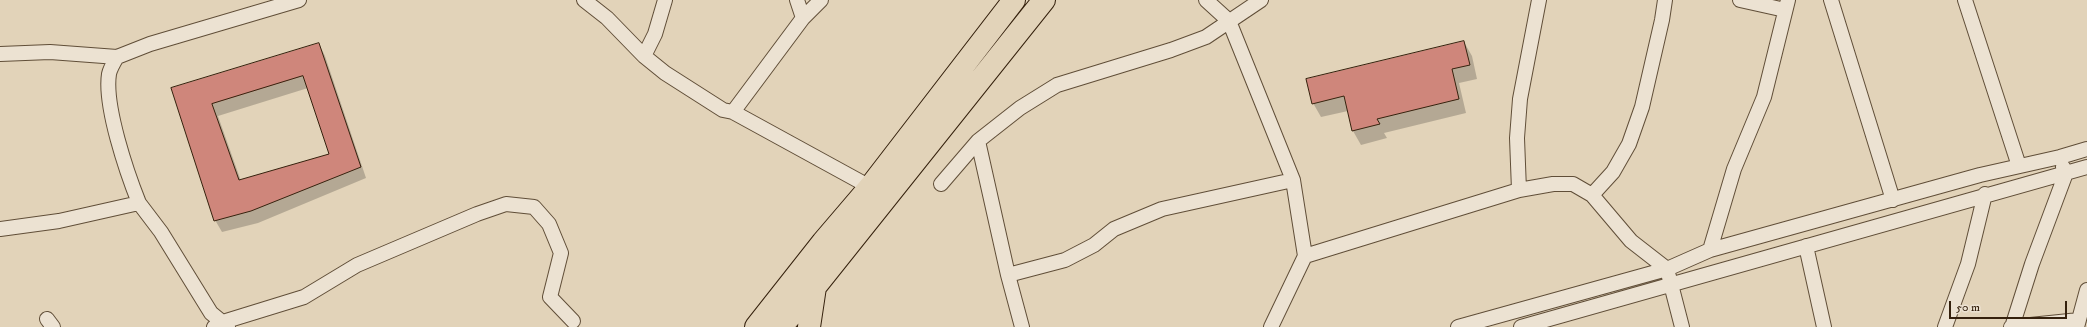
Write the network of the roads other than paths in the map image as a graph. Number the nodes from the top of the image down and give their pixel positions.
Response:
1 (299, 0) edge
2 (584, 0) edge
3 (665, 0) edge
4 (797, 0) edge
5 (821, 0) edge
6 (1014, 0) edge
7 (1044, 0) edge
8 (1206, 0) edge
9 (1261, 0) edge
10 (1539, 0) edge
11 (1665, 0) edge
12 (1740, 0) edge
13 (1831, 0) edge
14 (1965, 0) edge
15 (1787, 5) edge
16 (803, 18) junction
17 (1229, 21) junction
18 (0, 54) edge
19 (644, 56) junction
20 (116, 57) junction
21 (733, 112) junction
22 (978, 141) junction
23 (2087, 149) edge
24 (2060, 157) junction
25 (2019, 166) junction
26 (2087, 167) edge
27 (2066, 173) junction
28 (1292, 180) junction
29 (941, 184) dead end
30 (870, 187) junction
31 (1519, 190) junction
32 (1985, 194) junction
33 (1592, 195) junction
34 (1893, 200) junction
35 (139, 204) junction
36 (0, 229) edge
37 (1806, 246) junction
38 (1710, 250) junction
39 (1306, 256) junction
40 (1667, 269) junction
41 (1008, 275) junction
42 (1670, 285) junction
43 (815, 288) junction
44 (2087, 290) edge
45 (573, 321) dead end
46 (2078, 324) edge
47 (222, 325) edge
48 (757, 327) edge
49 (781, 327) edge
50 (809, 327) edge
51 (1022, 327) edge
52 (1271, 327) edge
53 (1458, 327) edge
54 (1521, 327) edge
55 (1682, 327) edge
56 (1824, 327) edge
57 (1945, 327) edge
58 (2012, 327) edge

1 - 20 street
2 - 19 street
3 - 19 street
4 - 16 street
5 - 16 street
6 - 30 main road
7 - 43 main road
8 - 17 street
9 - 17 street
10 - 31 street
11 - 33 street
12 - 15 street
13 - 34 street
14 - 25 street
15 - 38 street
16 - 21 street
17 - 22 street
17 - 28 street
18 - 20 street
19 - 21 street
20 - 35 street
21 - 30 street
22 - 29 street
22 - 41 street
23 - 24 street
24 - 25 street
24 - 27 street
25 - 34 street
26 - 27 street
27 - 32 street
27 - 58 street
28 - 39 street
28 - 41 street
30 - 48 main road
31 - 33 street
31 - 39 street
32 - 37 street
32 - 57 street
33 - 40 street
34 - 38 street
35 - 36 street
35 - 47 street
37 - 42 street
37 - 56 street
38 - 40 street
39 - 52 street
40 - 42 street
40 - 53 street
41 - 51 street
42 - 54 street
42 - 55 street
43 - 49 main road
43 - 50 main road
44 - 46 street
45 - 47 street
46 - 58 street

